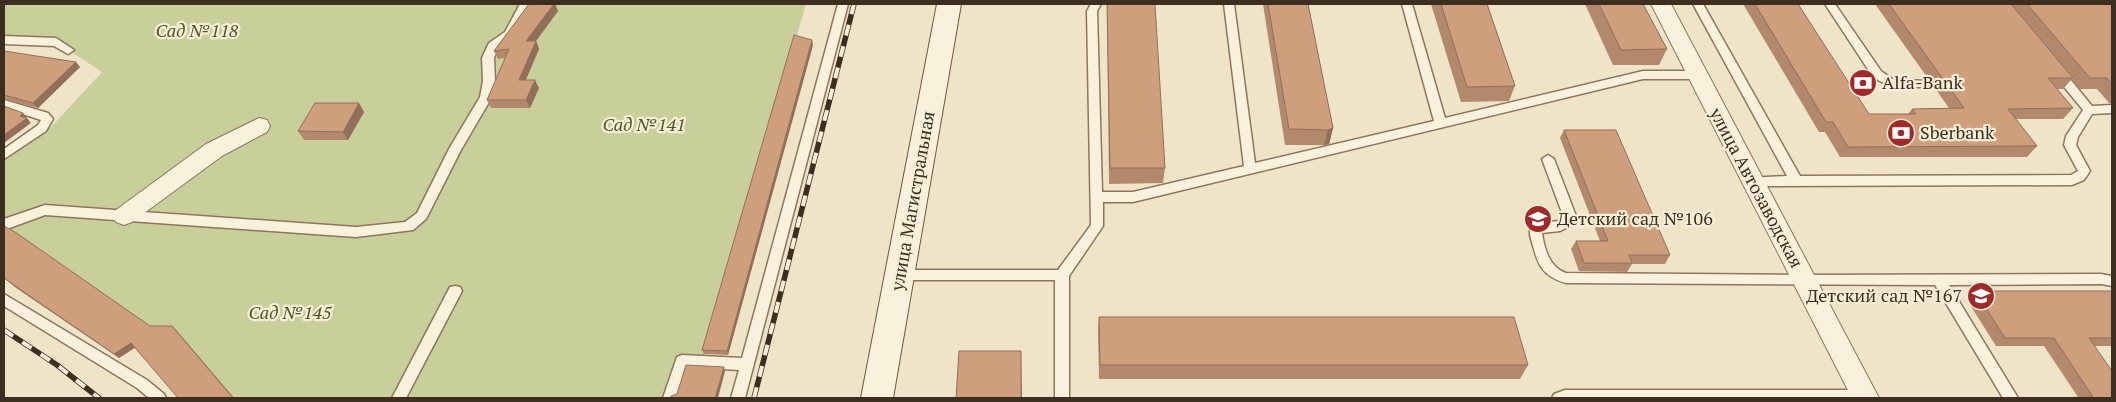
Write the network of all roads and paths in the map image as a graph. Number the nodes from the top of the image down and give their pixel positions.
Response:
1 (525, 4) edge
2 (843, 4) edge
3 (949, 4) edge
4 (1229, 4) edge
5 (1407, 4) edge
6 (1661, 4) edge
7 (1698, 4) edge
8 (1830, 4) edge
9 (1098, 7) edge
10 (4, 40) edge
11 (68, 50) dead end
12 (2051, 64) edge
13 (1698, 75) junction
14 (1921, 84) dead end
15 (4, 104) edge
16 (2088, 110) junction
17 (2112, 110) edge
18 (1440, 124) junction
19 (260, 126) dead end
20 (4, 155) edge
21 (1548, 159) dead end
22 (1250, 169) junction
23 (1753, 181) junction
24 (1796, 181) junction
25 (1097, 197) junction
26 (124, 216) junction
27 (4, 225) edge
28 (899, 275) junction
29 (1062, 275) junction
30 (1938, 279) junction
31 (1805, 280) junction
32 (2112, 281) edge
33 (455, 290) dead end
34 (4, 300) edge
35 (747, 364) junction
36 (1866, 397) edge
37 (160, 398) edge
38 (399, 398) edge
39 (670, 398) edge
40 (738, 398) edge
41 (877, 398) edge
42 (1062, 398) edge
43 (1559, 398) edge
44 (2011, 398) edge

1 - 26 lane
2 - 35 lane
3 - 28 main road, улица Магистральная
4 - 22 lane
5 - 18 lane
6 - 13 street, улица Автозаводская
7 - 24 lane
8 - 14 lane
9 - 25 lane
10 - 11 lane
12 - 16 lane
13 - 18 lane
13 - 23 street, улица Автозаводская
15 - 20 lane
16 - 17 lane
16 - 24 lane
18 - 22 lane
19 - 26 street
21 - 31 lane
22 - 25 lane
23 - 24 lane
23 - 31 street, улица Автозаводская
25 - 29 lane
26 - 27 lane
28 - 29 lane
28 - 41 main road, улица Магистральная
29 - 42 lane
30 - 31 lane
30 - 32 lane
30 - 44 lane
31 - 36 street, улица Автозаводская
33 - 38 lane
34 - 37 lane
35 - 39 lane
35 - 40 lane
36 - 43 lane

